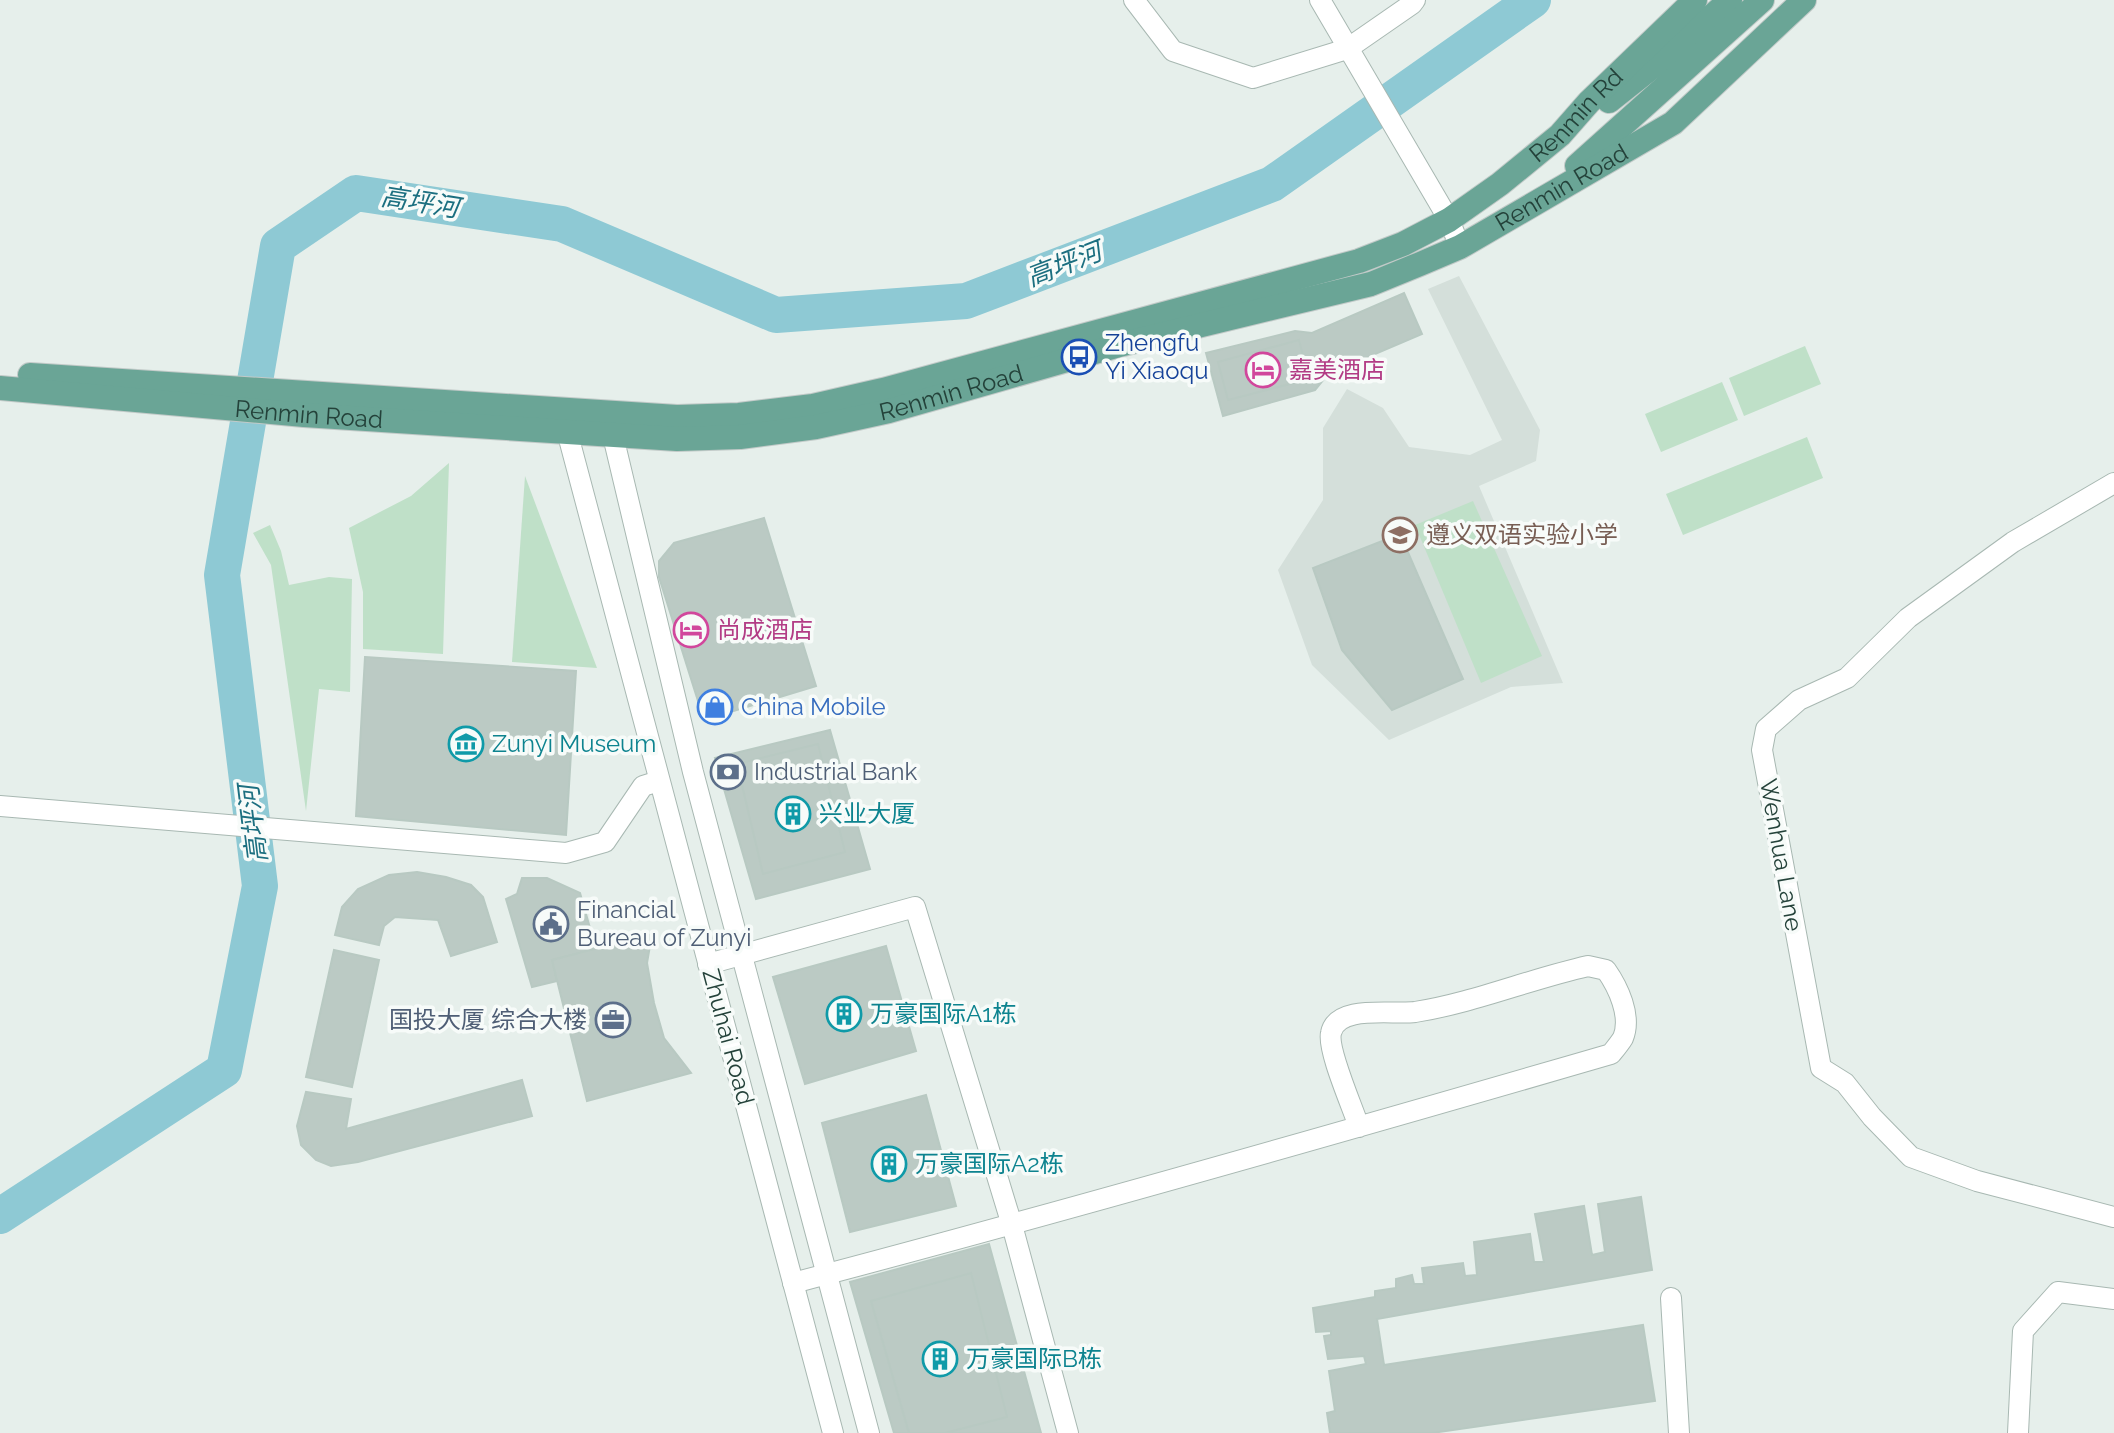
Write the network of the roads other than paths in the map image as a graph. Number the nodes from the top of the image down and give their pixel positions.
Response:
1 (1134, 0) edge
2 (1320, 0) edge
3 (1415, 0) edge
4 (1695, 0) edge
5 (1730, 0) edge
6 (1762, 0) edge
7 (1804, 0) edge
8 (1347, 49) junction
9 (1500, 184) junction
10 (1532, 203) junction
11 (1449, 220) junction
12 (1460, 247) junction
13 (0, 373) edge
14 (0, 388) edge
15 (188, 395) junction
16 (564, 420) junction
17 (614, 425) junction
18 (2114, 483) edge
19 (659, 781) junction
20 (0, 806) edge
21 (742, 955) junction
22 (708, 964) junction
23 (1359, 1127) junction
24 (2114, 1217) edge
25 (1012, 1225) junction
26 (826, 1274) junction
27 (793, 1283) junction
28 (1671, 1298) dead end
29 (2114, 1299) edge
30 (2018, 1423) edge
31 (833, 1433) edge
32 (869, 1433) edge
33 (1068, 1433) edge
34 (1679, 1433) edge
35 (2011, 1433) edge

1 - 8 street
2 - 8 street
3 - 8 street
4 - 9 main road, Renmin Rd
5 - 9 main road
6 - 10 main road
7 - 10 main road, Renmin Road
8 - 11 street
9 - 11 main road, Renmin Rd
10 - 12 main road, Renmin Road
11 - 12 street
11 - 17 main road, Renmin Road
12 - 17 main road, Renmin Road
13 - 15 main road, Renmin Road
14 - 15 main road, Renmin Road
15 - 16 main road, Renmin Road
16 - 17 main road, Renmin Road
16 - 19 street, Zhuhai Road
17 - 21 street, Zhuhai Road
18 - 24 street, Wenhua Lane
19 - 20 street
19 - 22 street, Zhuhai Road
21 - 22 street
21 - 25 street
21 - 26 street, Zhuhai Road
22 - 27 street, Zhuhai Road
23 - 23 street
23 - 25 street
25 - 26 street
25 - 33 street
26 - 27 street
26 - 32 street, Zhuhai Road
27 - 31 street, Zhuhai Road
28 - 34 street
29 - 30 street
30 - 35 street

